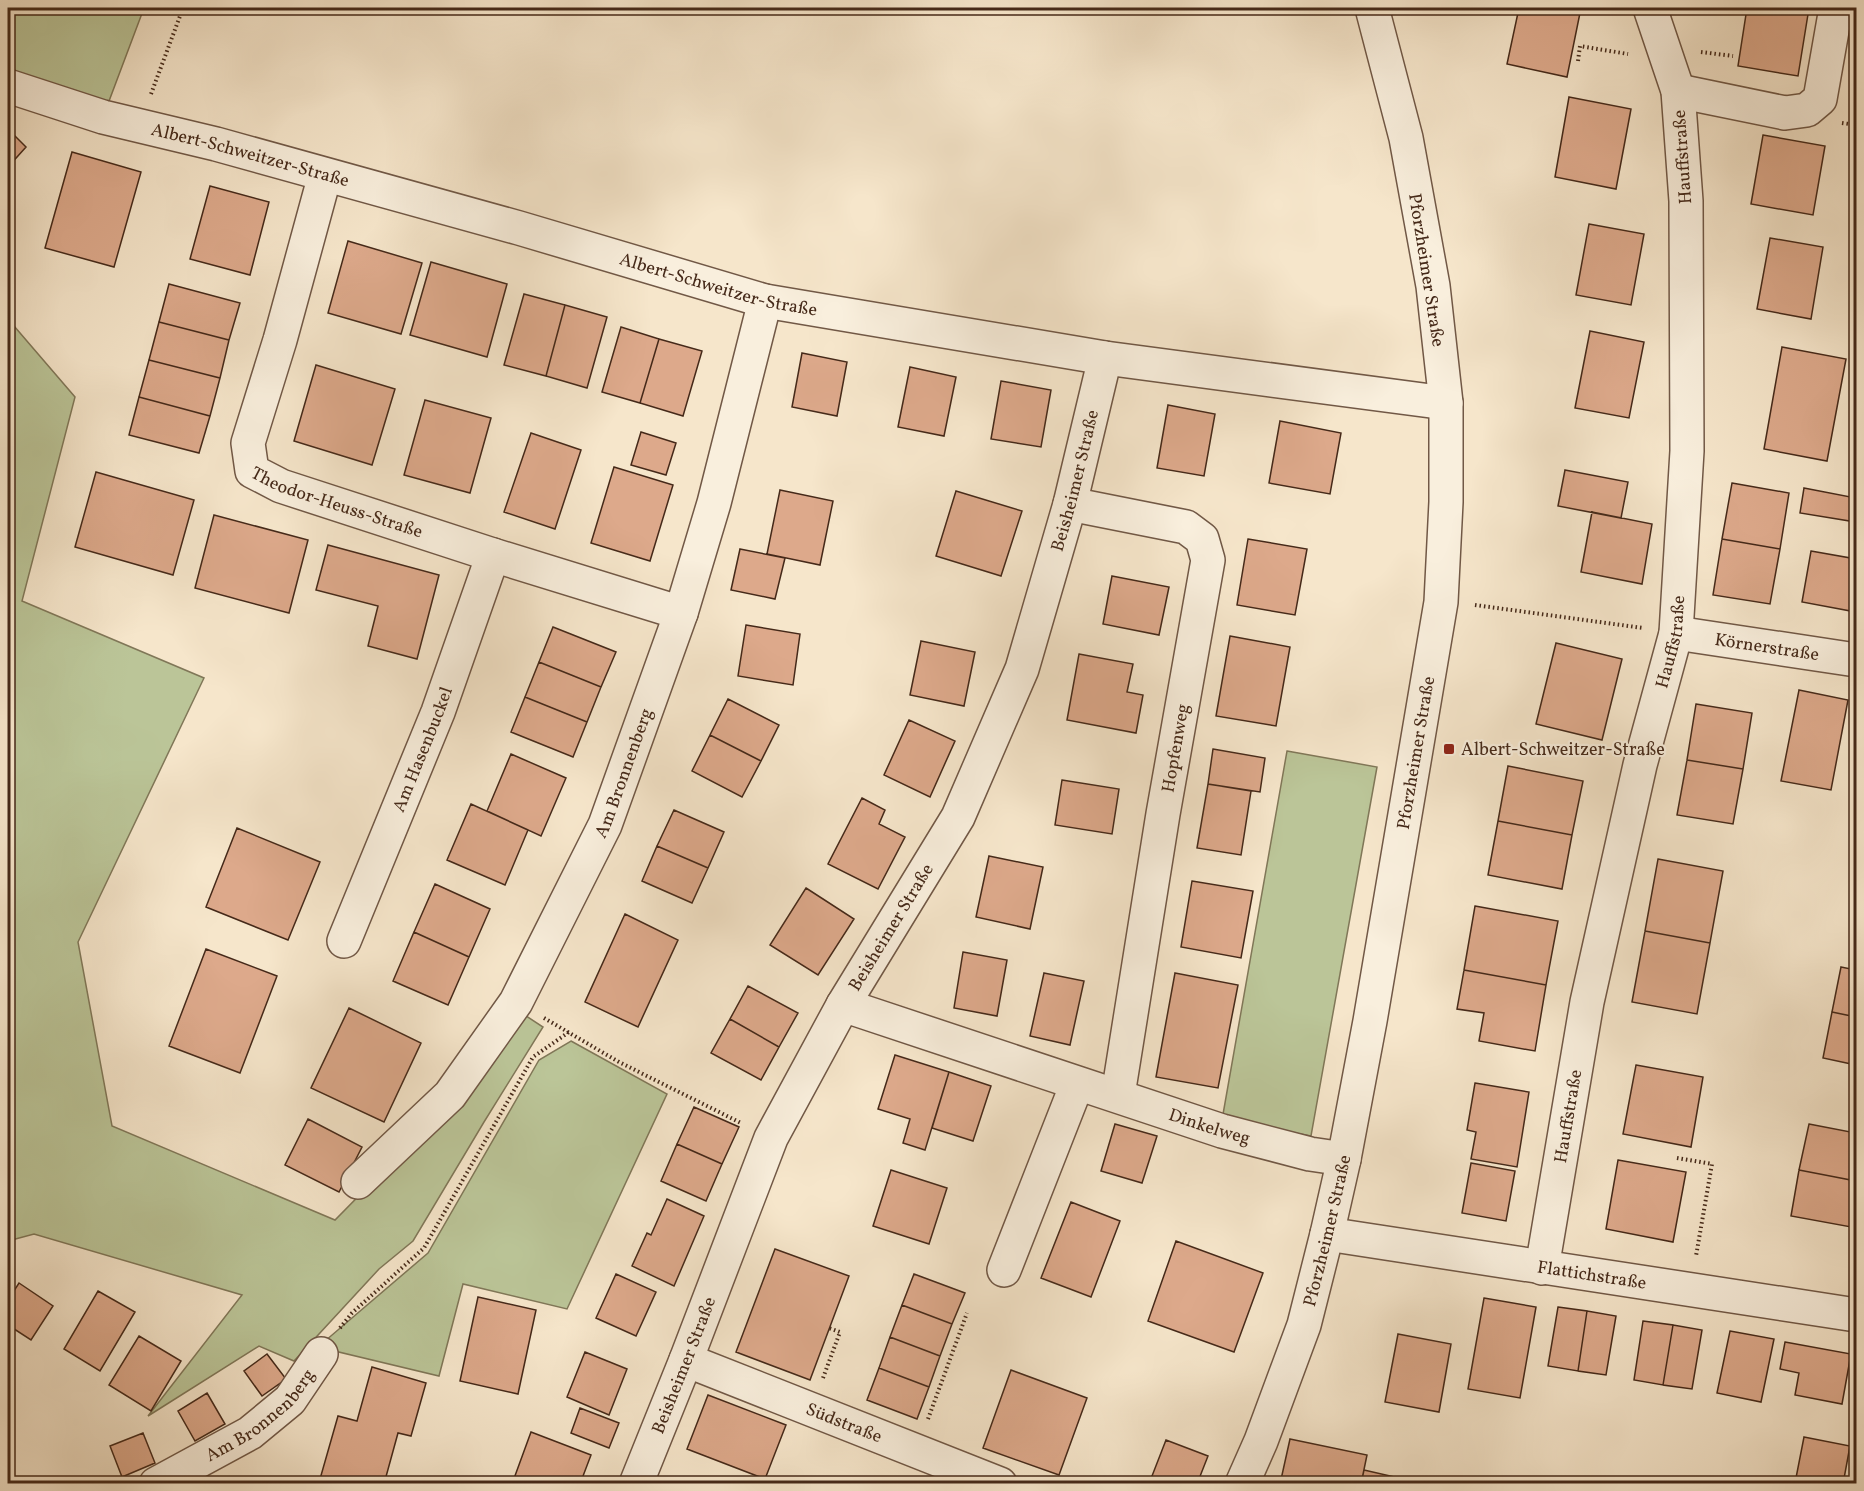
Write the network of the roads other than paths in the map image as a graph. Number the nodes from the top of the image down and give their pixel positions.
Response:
1 (1372, 8) edge
2 (1650, 8) edge
3 (1836, 8) edge
4 (8, 86) edge
5 (1678, 91) junction
6 (325, 175) junction
7 (765, 301) junction
8 (1105, 358) junction
9 (1446, 403) junction
10 (1070, 504) junction
11 (493, 555) junction
12 (681, 613) junction
13 (1676, 633) junction
14 (1857, 660) edge
15 (345, 941) dead end
16 (843, 1005) junction
17 (1077, 1084) junction
18 (1118, 1095) junction
19 (1344, 1159) junction
20 (358, 1182) dead end
21 (1328, 1234) junction
22 (1542, 1268) junction
23 (1004, 1270) dead end
24 (1857, 1315) edge
25 (321, 1354) road end
26 (686, 1360) junction
27 (156, 1484) edge
28 (636, 1484) edge
29 (1000, 1484) edge
30 (1242, 1484) edge

1 - 9 street, Pforzheimer Straße
2 - 5 street, Hauffstraße
3 - 5 street
4 - 6 street, Albert-Schweitzer-Straße
5 - 13 street, Hauffstraße
6 - 7 street, Albert-Schweitzer-Straße
6 - 11 street, Theodor-Heuss-Straße
7 - 8 street, Albert-Schweitzer-Straße
7 - 12 street, Am Bronnenberg
8 - 9 street, Albert-Schweitzer-Straße
8 - 10 street, Beisheimer Straße
9 - 19 street, Pforzheimer Straße
10 - 16 street, Beisheimer Straße
10 - 18 street, Hopfenweg
11 - 12 street, Theodor-Heuss-Straße
11 - 15 street, Am Hasenbuckel
12 - 20 street, Am Bronnenberg
13 - 14 street, Körnerstraße
13 - 22 street, Hauffstraße
16 - 17 street, Dinkelweg
16 - 26 street, Beisheimer Straße
17 - 18 street, Dinkelweg
17 - 23 street
18 - 19 street, Dinkelweg
19 - 21 street, Pforzheimer Straße
21 - 22 street, Flattichstraße
21 - 30 street, Pforzheimer Straße
22 - 24 street, Flattichstraße
25 - 27 street, Am Bronnenberg
26 - 28 street, Beisheimer Straße
26 - 29 street, Südstraße

